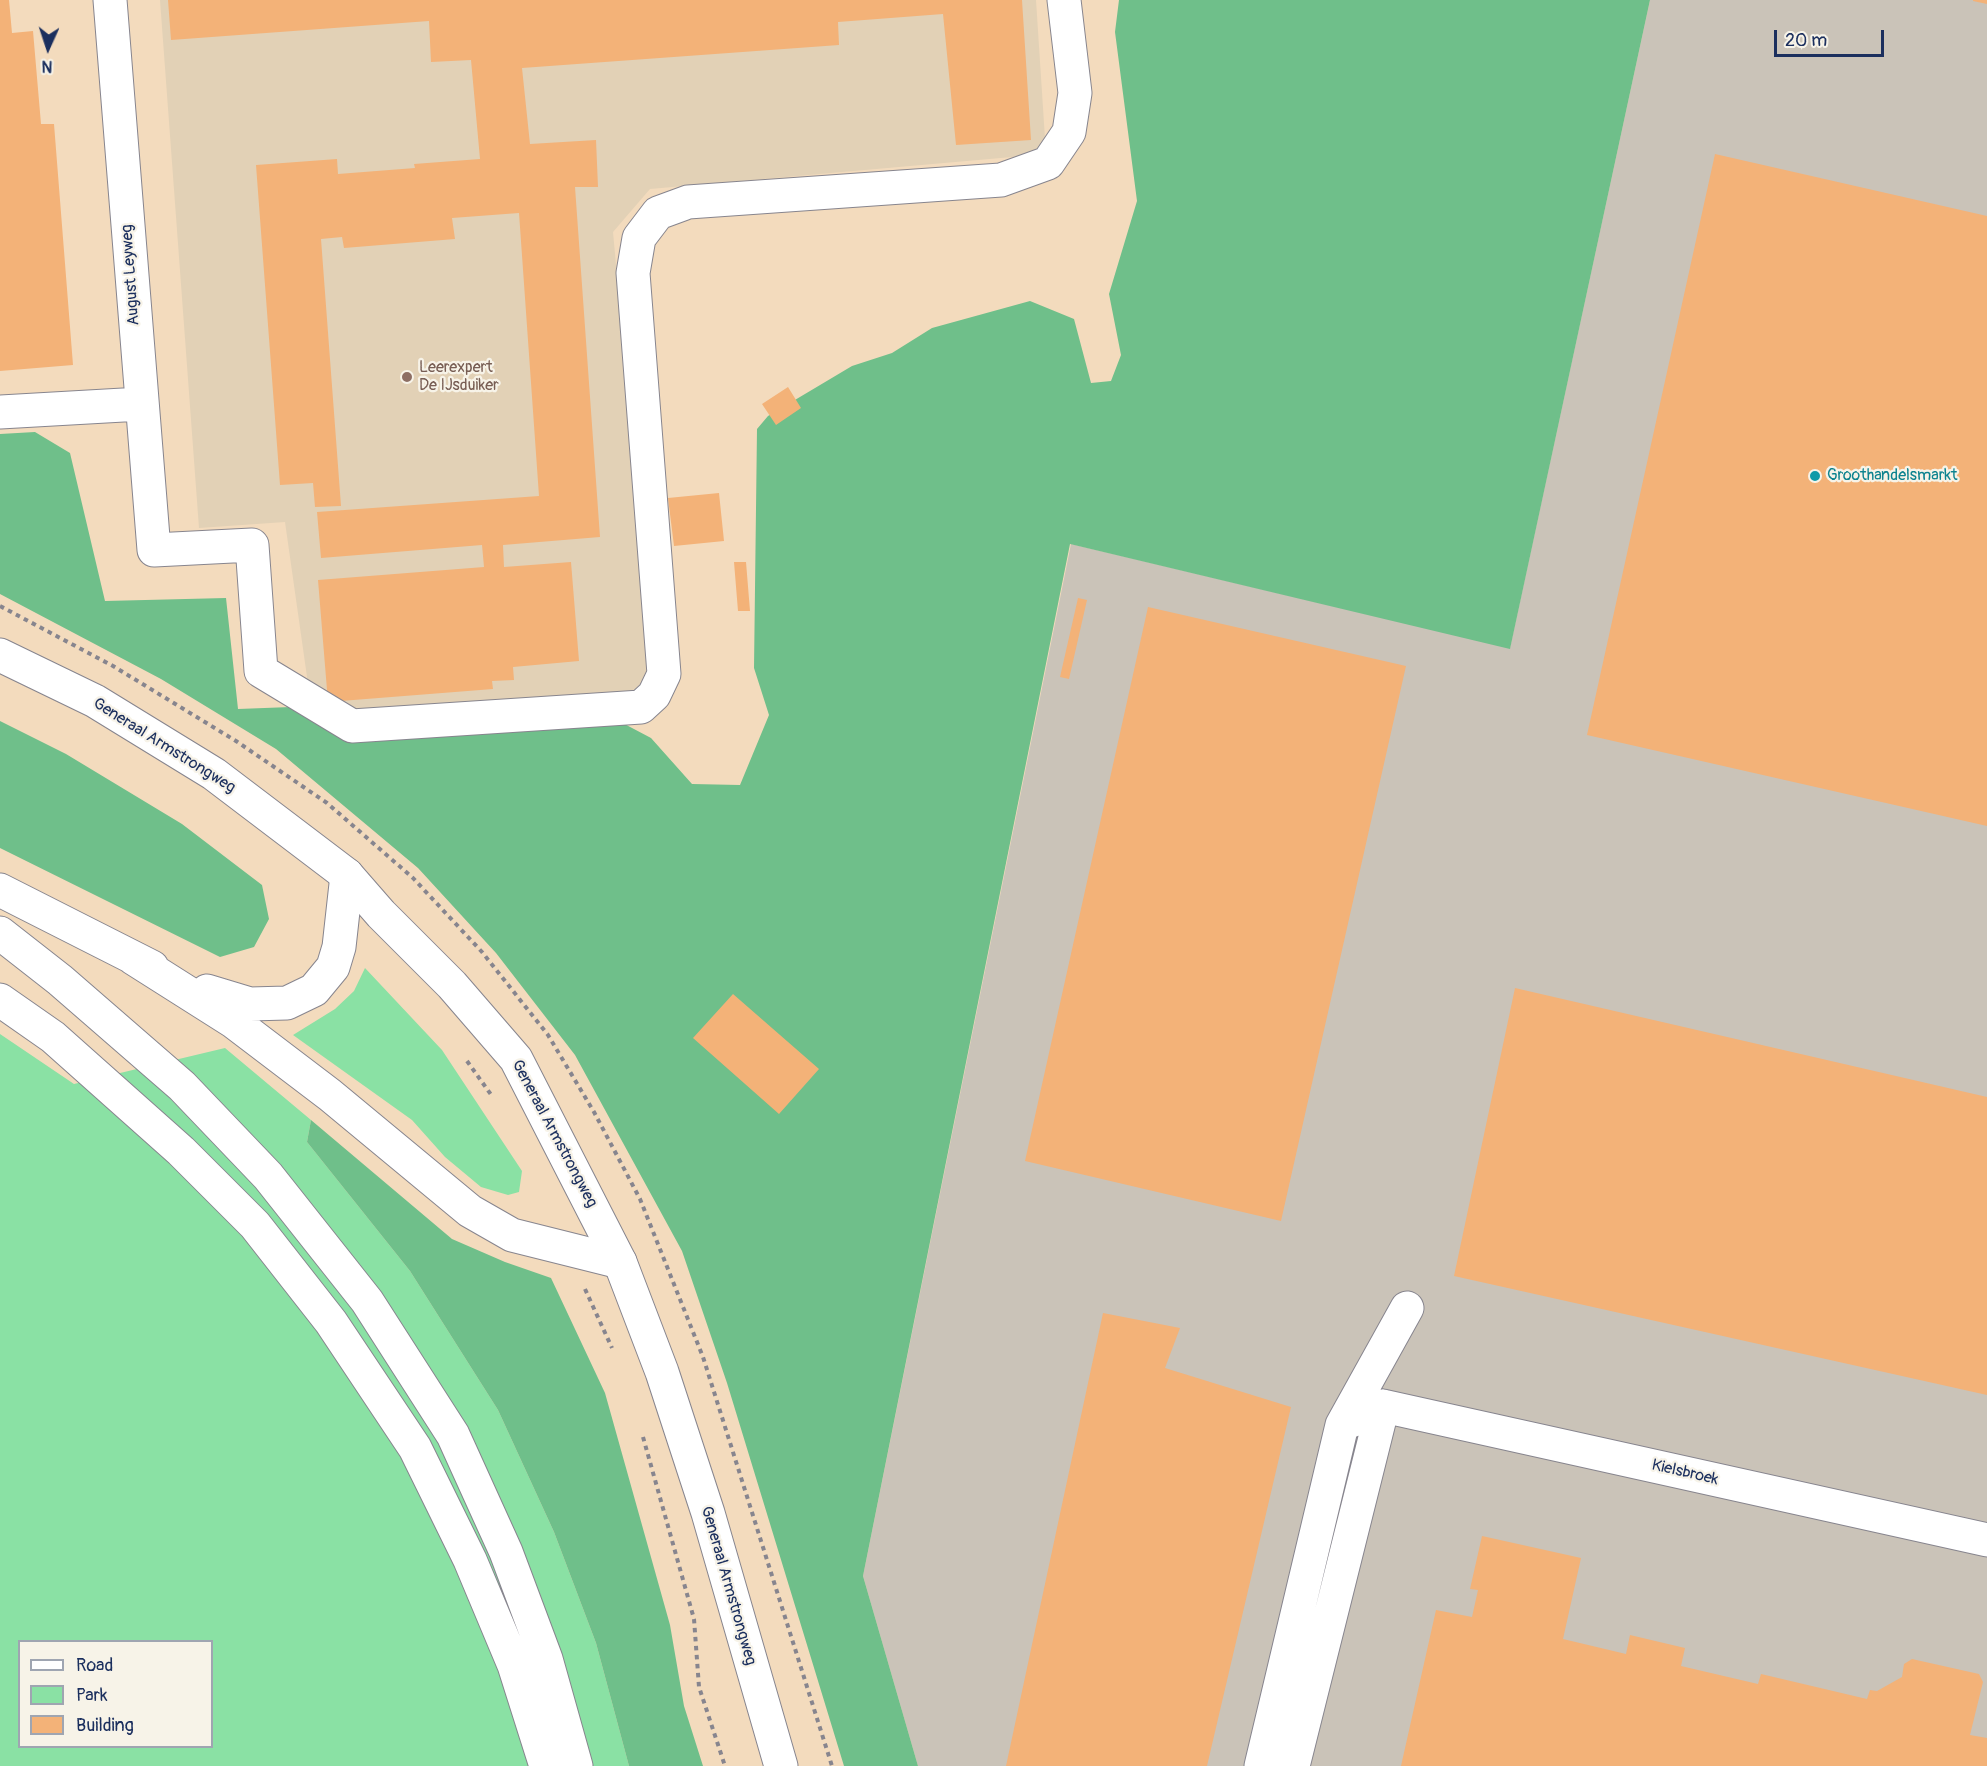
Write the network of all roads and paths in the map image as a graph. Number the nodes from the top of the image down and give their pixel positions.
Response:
1 (110, 0) edge
2 (1064, 0) edge
3 (141, 404) junction
4 (0, 412) edge
5 (0, 655) edge
6 (346, 875) junction
7 (0, 891) edge
8 (0, 933) edge
9 (133, 958) junction
10 (0, 1000) edge
11 (620, 1262) junction
12 (1407, 1308) dead end
13 (1383, 1406) junction
14 (1342, 1425) junction
15 (1987, 1540) edge
16 (546, 1766) edge
17 (576, 1766) edge
18 (781, 1766) edge
19 (1261, 1766) edge
20 (1293, 1766) edge

1 - 3 main road, August Leyweg
2 - 3 main road, August Leyweg
3 - 4 main road
5 - 6 main road, Generaal Armstrongweg
6 - 9 main road
6 - 11 main road, Generaal Armstrongweg
7 - 9 main road
8 - 17 main road
9 - 11 main road
10 - 16 main road
11 - 18 main road, Generaal Armstrongweg
12 - 14 main road
13 - 14 main road
13 - 15 main road, Kielsbroek
13 - 20 main road
14 - 19 main road

